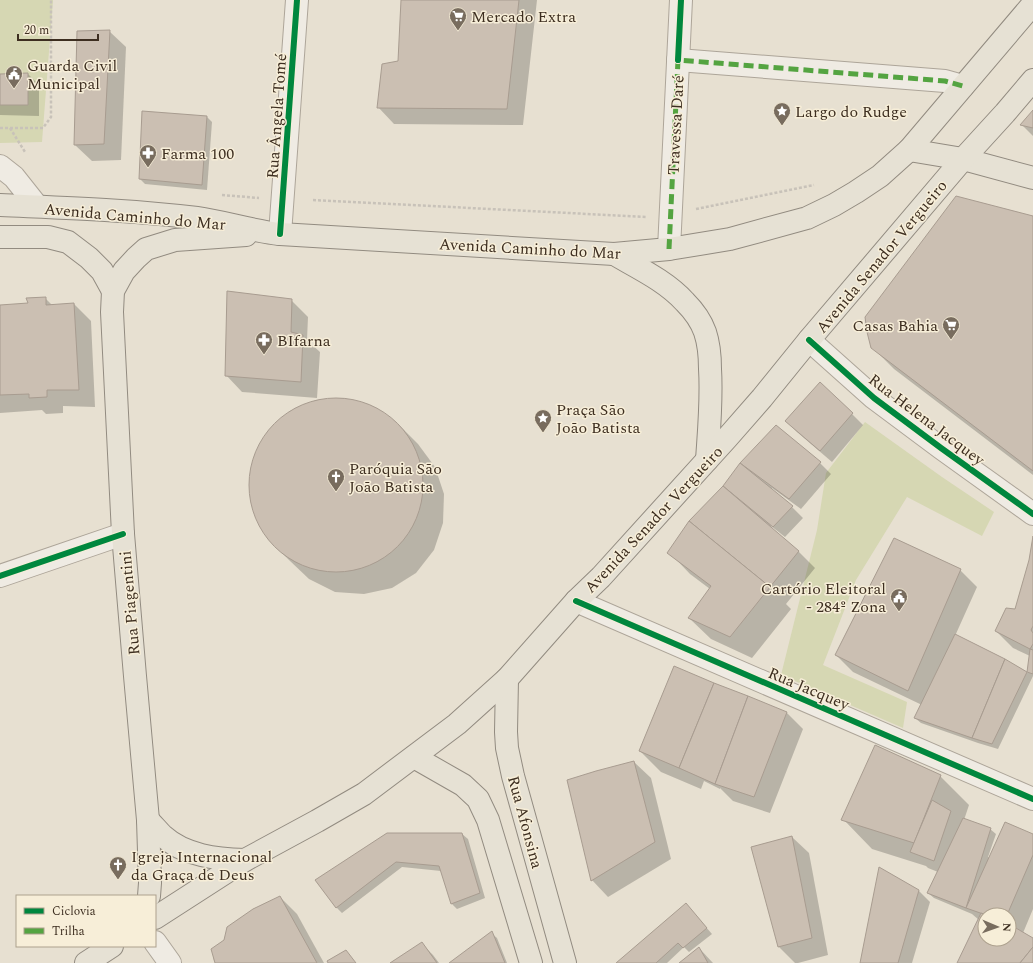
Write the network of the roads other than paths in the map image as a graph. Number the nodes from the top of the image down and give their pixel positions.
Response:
1 (297, 0) edge
2 (681, 0) edge
3 (1033, 4) edge
4 (678, 60) junction
5 (1033, 80) edge
6 (963, 86) junction
7 (909, 150) junction
8 (963, 159) junction
9 (0, 166) edge
10 (1033, 178) edge
11 (0, 204) edge
12 (37, 206) junction
13 (275, 234) junction
14 (0, 236) edge
15 (669, 249) junction
16 (614, 254) junction
17 (113, 291) junction
18 (809, 340) junction
19 (708, 460) junction
20 (1033, 514) edge
21 (123, 534) junction
22 (0, 576) edge
23 (576, 602) junction
24 (507, 679) junction
25 (414, 757) junction
26 (1033, 799) edge
27 (148, 820) junction
28 (246, 860) junction
29 (149, 895) edge
30 (156, 917) edge
31 (156, 943) edge
32 (110, 947) edge
33 (86, 963) edge
34 (170, 963) edge
35 (531, 963) edge
36 (565, 963) edge

1 - 13 street, Rua Ângela Tomé
2 - 4 street, Travessa Daré
3 - 6 main road, Avenida Caminho do Mar
4 - 6 street
4 - 15 street, Travessa Daré
5 - 8 main road, Avenida Senador Vergueiro
6 - 7 main road, Avenida Caminho do Mar
7 - 8 main road
7 - 15 main road, Avenida Caminho do Mar
8 - 10 main road
8 - 18 main road, Avenida Senador Vergueiro
9 - 12 street
11 - 12 main road, Avenida Caminho do Mar
12 - 13 main road, Avenida Caminho do Mar
13 - 16 main road, Avenida Caminho do Mar
13 - 17 main road, Avenida Caminho do Mar
14 - 17 main road, Avenida Caminho do Mar
15 - 16 main road, Avenida Caminho do Mar
16 - 19 main road
17 - 21 main road, Rua Piagentini
18 - 19 main road, Avenida Senador Vergueiro
18 - 20 street, Rua Helena Jacquey
19 - 23 main road, Avenida Senador Vergueiro
21 - 22 street
21 - 27 main road, Rua Piagentini
23 - 24 main road, Avenida Senador Vergueiro
23 - 26 street, Rua Jacquey
24 - 25 main road, Avenida Senador Vergueiro
24 - 36 main road, Rua Afonsina
25 - 28 main road, Avenida Senador Vergueiro
25 - 35 main road
27 - 28 main road
27 - 29 main road, Rua Piagentini
28 - 30 main road, Avenida Senador Vergueiro
31 - 34 street
32 - 33 main road

